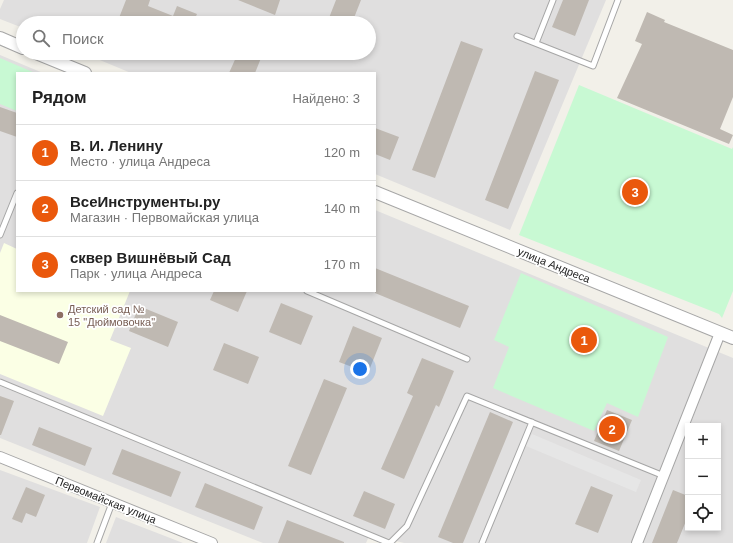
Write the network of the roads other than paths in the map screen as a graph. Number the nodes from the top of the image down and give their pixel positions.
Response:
1 (553, 0) edge
2 (618, 0) edge
3 (517, 36) dead end
4 (0, 38) edge
5 (536, 43) junction
6 (16, 45) edge
7 (48, 60) edge
8 (66, 70) edge
9 (79, 72) edge
10 (376, 192) edge
11 (16, 195) edge
12 (0, 235) edge
13 (309, 292) edge
14 (720, 333) junction
15 (733, 338) edge
16 (467, 359) dead end
17 (0, 382) edge
18 (532, 422) junction
19 (0, 457) edge
20 (664, 476) junction
21 (112, 503) junction
22 (98, 543) edge
23 (212, 543) edge
24 (389, 543) edge
25 (482, 543) edge
26 (637, 543) edge

1 - 5 lane
2 - 5 lane
3 - 5 lane
4 - 6 street
7 - 8 street
8 - 9 street
10 - 14 street, улица Андреса
11 - 12 lane
13 - 16 lane
14 - 15 street, улица Андреса
14 - 20 street
17 - 24 lane
18 - 20 lane
18 - 24 lane
18 - 25 lane
19 - 21 street, Первомайская улица
20 - 26 street
21 - 22 lane
21 - 23 street, Первомайская улица

